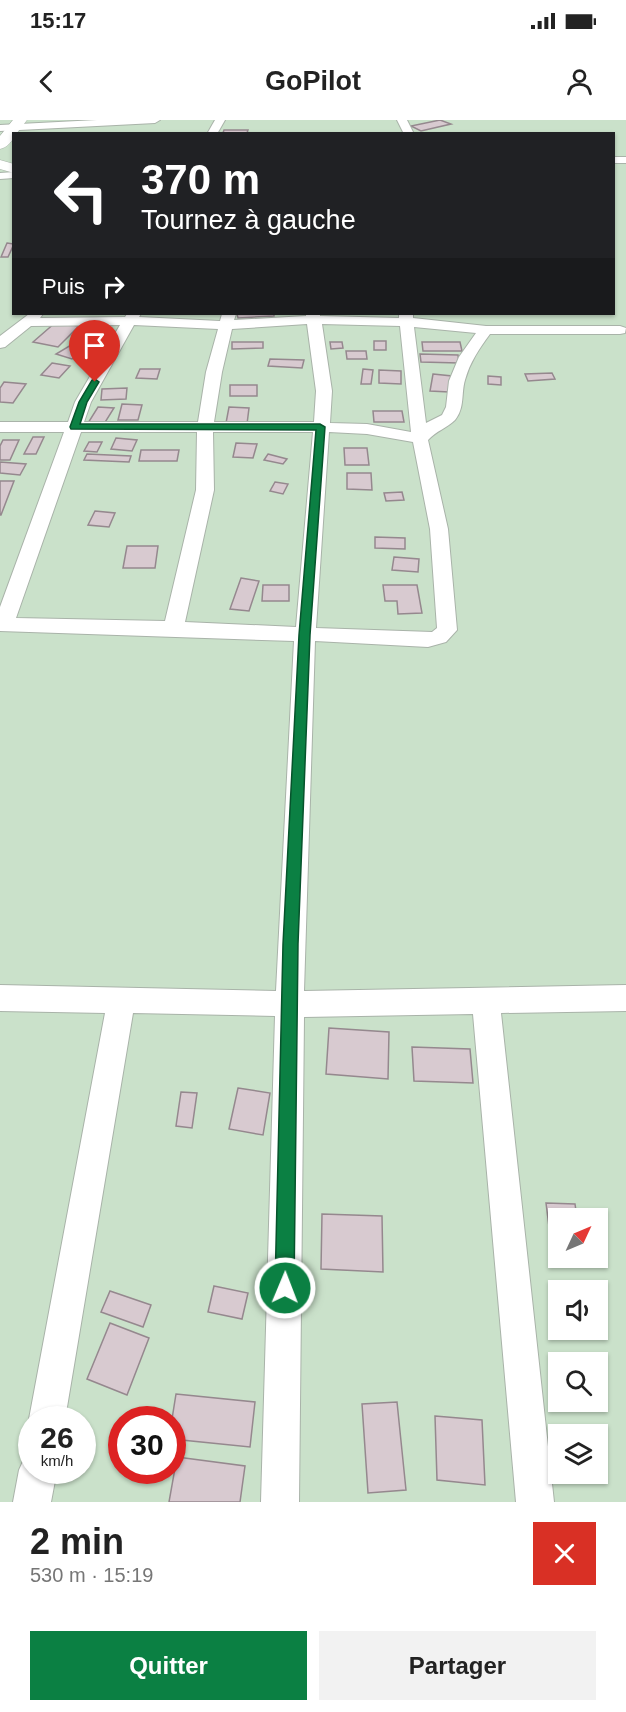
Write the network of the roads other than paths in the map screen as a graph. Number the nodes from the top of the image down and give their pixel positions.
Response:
1 (128, 120) edge
2 (155, 120) edge
3 (11, 125) edge
4 (0, 145) edge
5 (133, 317) edge
6 (313, 317) edge
7 (33, 318) edge
8 (407, 318) edge
9 (228, 319) edge
10 (486, 330) junction
11 (620, 330) dead end
12 (0, 344) edge
13 (0, 427) edge
14 (74, 427) junction
15 (205, 427) junction
16 (320, 427) junction
17 (420, 439) junction
18 (2, 624) edge
19 (174, 628) junction
20 (304, 635) junction
21 (0, 998) edge
22 (626, 998) edge
23 (121, 1000) junction
24 (486, 1001) junction
25 (291, 1004) junction
26 (49, 1406) edge
27 (35, 1484) edge
28 (32, 1502) edge
29 (280, 1502) edge
30 (535, 1502) edge

1 - 2 street
1 - 3 street
3 - 4 highway
5 - 7 street
5 - 9 street
5 - 14 street
6 - 8 street
6 - 9 street
6 - 16 street
7 - 12 street
8 - 10 street
8 - 17 street
9 - 15 street
10 - 11 street
10 - 17 street
13 - 14 street
14 - 15 street
14 - 18 street
15 - 16 street
15 - 19 street
16 - 17 street
16 - 20 street
17 - 20 street
18 - 19 street
19 - 20 street
20 - 25 street
21 - 23 street
22 - 24 street
23 - 25 street
23 - 26 street
24 - 25 street
24 - 30 street
25 - 29 street
27 - 28 street

